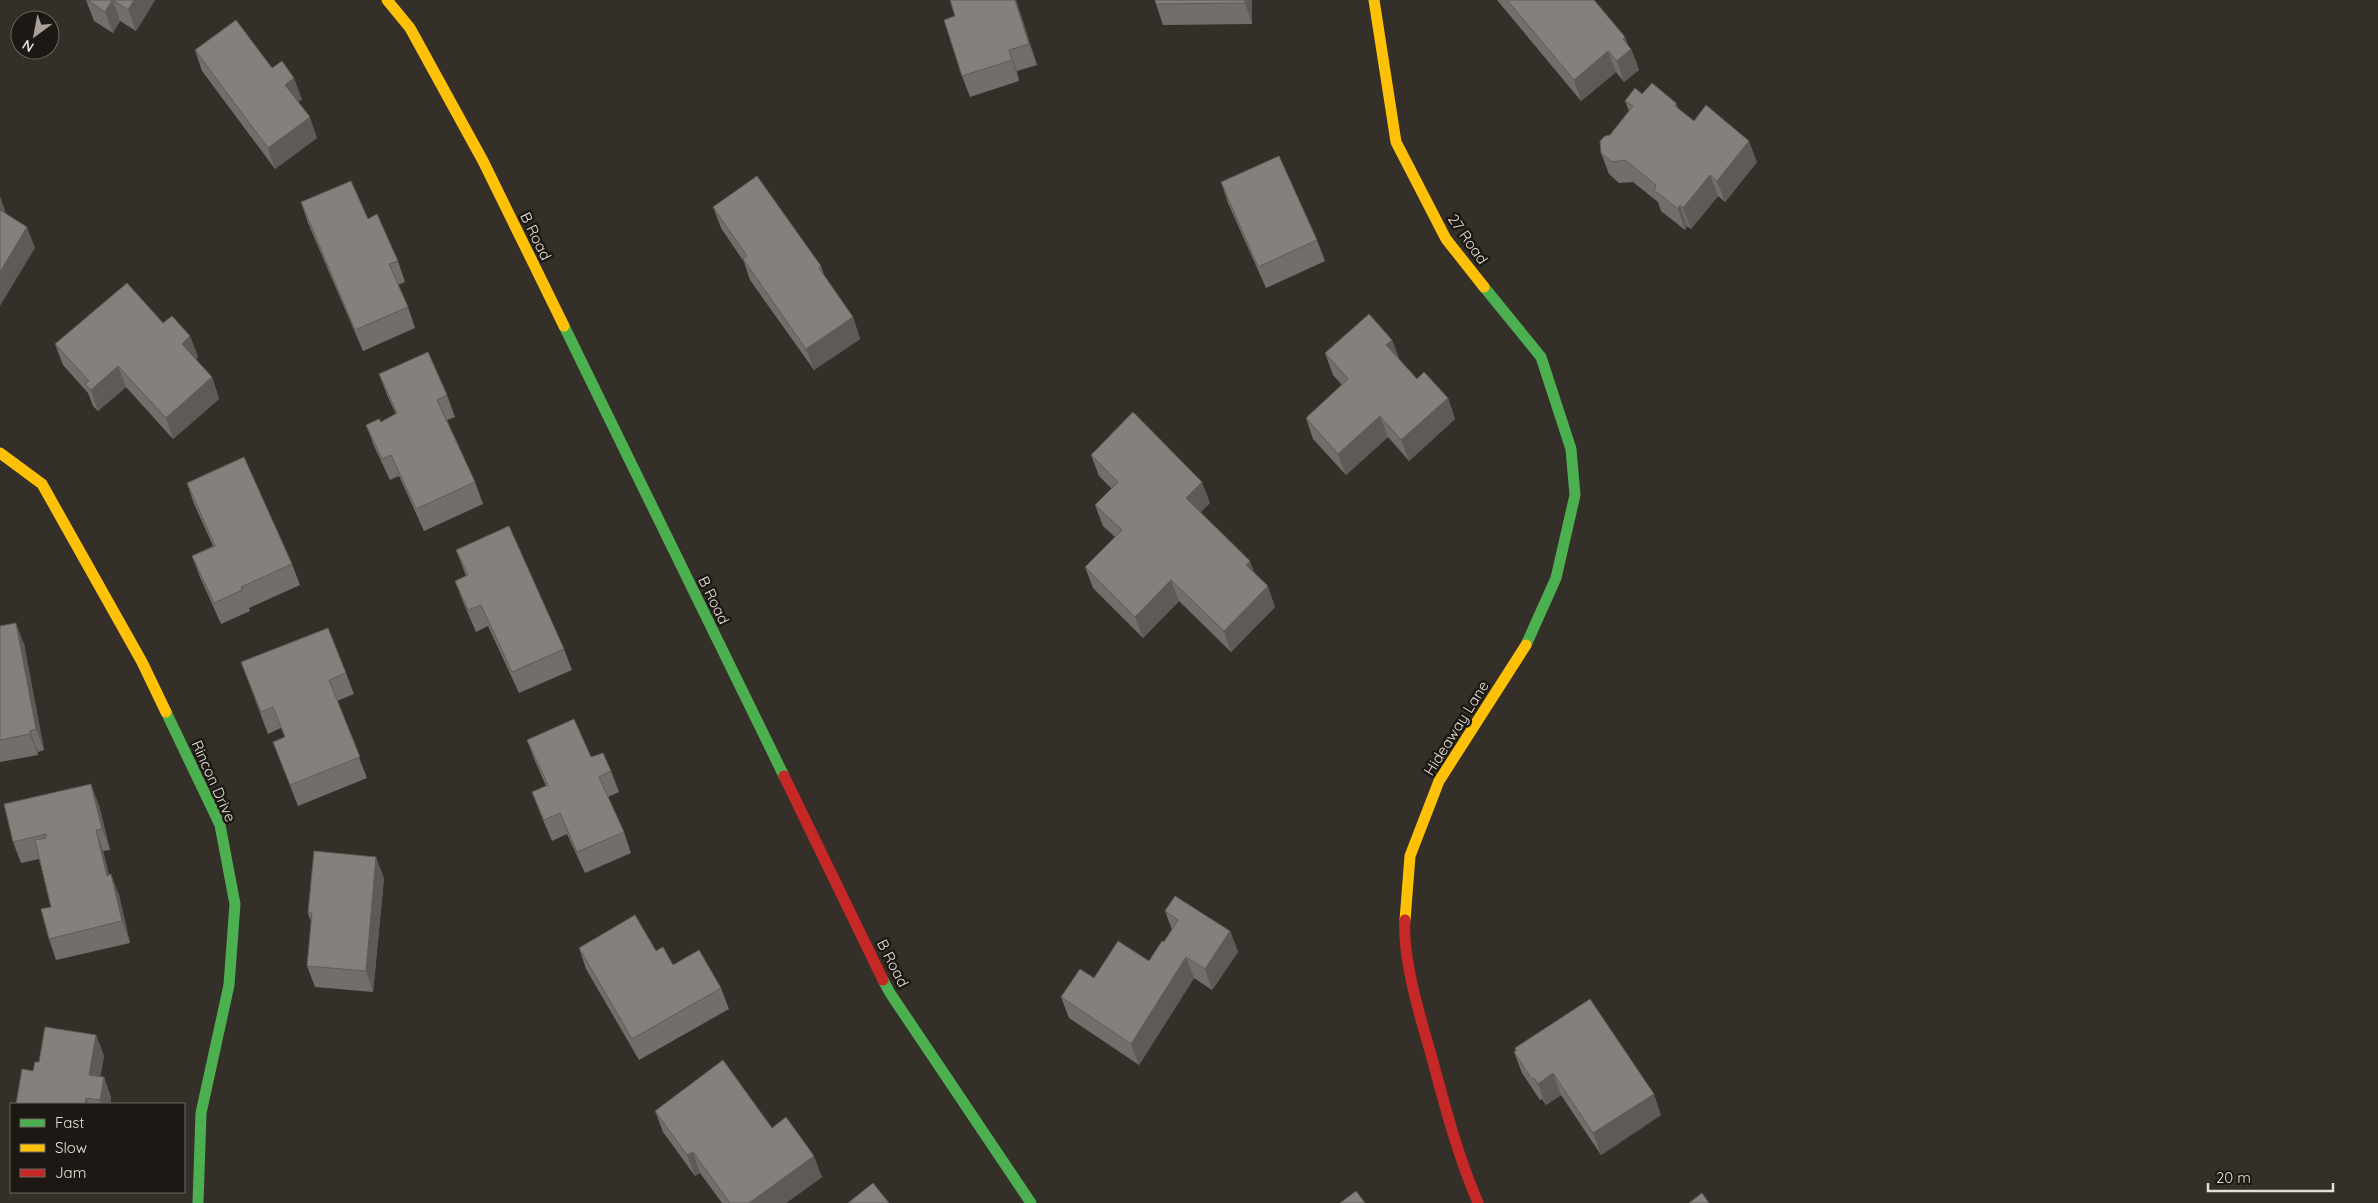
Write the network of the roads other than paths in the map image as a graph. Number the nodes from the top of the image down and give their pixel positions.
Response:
1 (387, 0) edge
2 (1374, 0) edge
3 (1571, 449) joint
4 (0, 454) edge
5 (198, 1203) edge
6 (1031, 1203) edge
7 (1478, 1203) edge

1 - 6 street, B Road
2 - 3 street, 27 Road
3 - 7 street, Hideaway Lane
4 - 5 street, Rincon Drive

